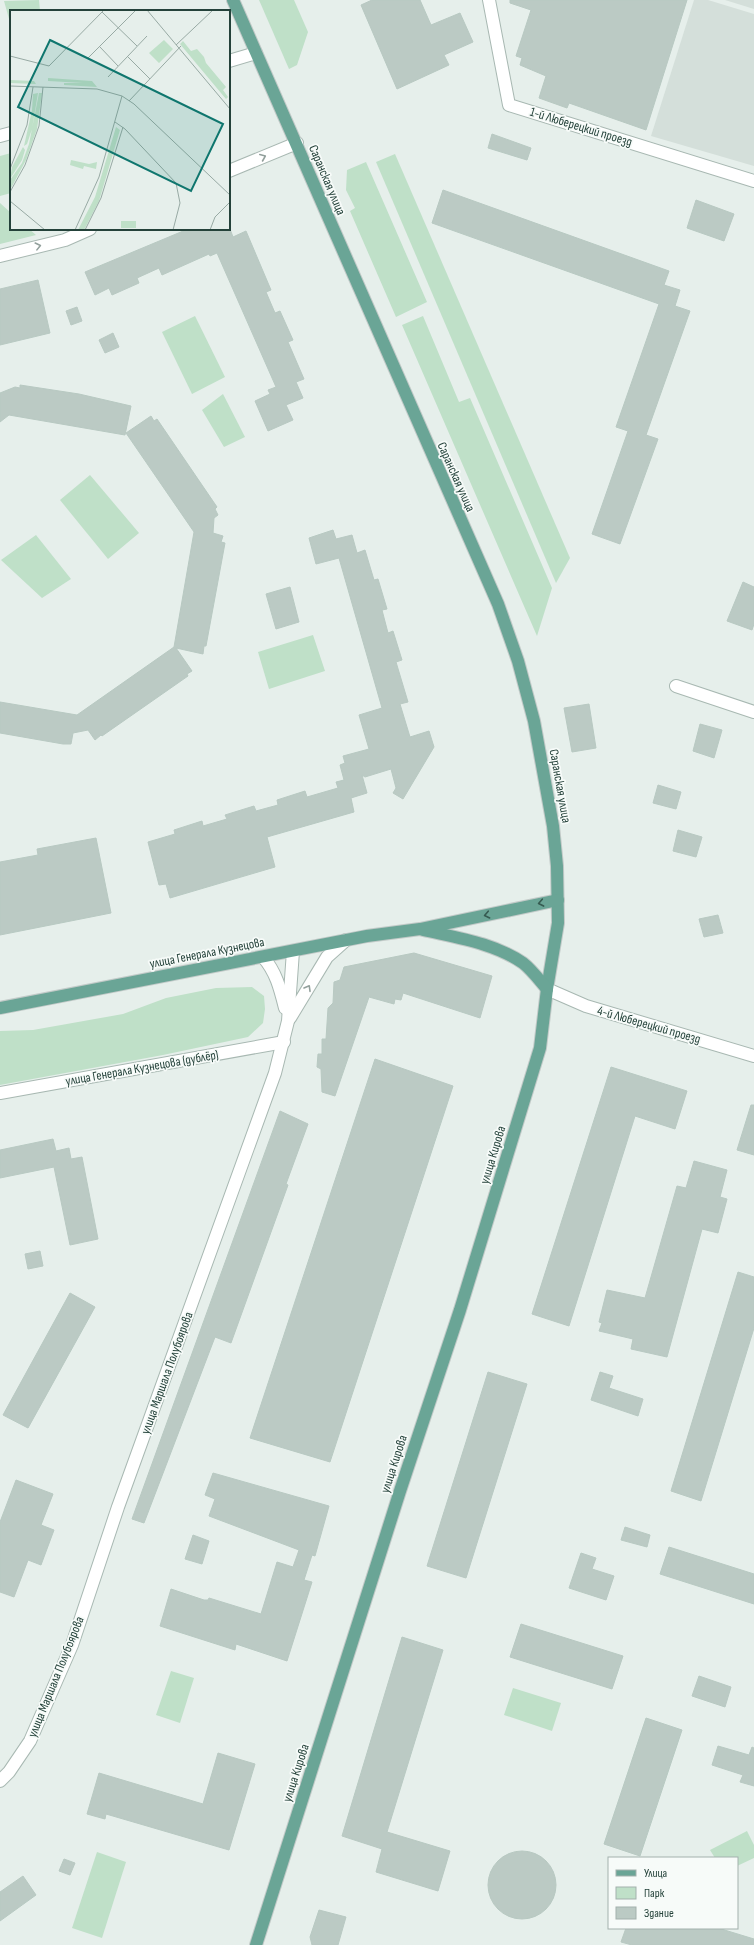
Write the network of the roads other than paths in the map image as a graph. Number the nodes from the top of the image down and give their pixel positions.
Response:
1 (233, 0) edge
2 (489, 0) edge
3 (256, 53) junction
4 (230, 62) edge
5 (10, 133) edge
6 (0, 136) edge
7 (297, 143) junction
8 (230, 172) edge
9 (754, 181) edge
10 (88, 230) edge
11 (0, 256) edge
12 (676, 686) dead end
13 (754, 712) edge
14 (558, 900) junction
15 (420, 929) junction
16 (346, 940) junction
17 (293, 951) junction
18 (263, 957) junction
19 (547, 989) junction
20 (0, 1008) edge
21 (288, 1021) junction
22 (284, 1042) junction
23 (754, 1056) edge
24 (0, 1093) edge
25 (0, 1781) edge
26 (256, 1945) edge

1 - 3 main road, Саранская улица
2 - 9 street, 1-й Люберецкий проезд
3 - 4 street
3 - 7 main road, Саранская улица
5 - 6 street
8 -> 7 street
7 - 14 main road, Саранская улица
11 -> 10 street
12 - 13 street
14 -> 15 main road, улица Генерала Кузнецова
14 - 19 main road, Саранская улица
15 - 16 main road, улица Генерала Кузнецова
15 - 19 main road, улица Генерала Кузнецова
16 - 17 main road, улица Генерала Кузнецова
21 -> 16 street
17 - 18 main road, улица Генерала Кузнецова
17 - 21 street, улица Маршала Полубоярова
18 - 20 main road, улица Генерала Кузнецова
18 - 21 street
19 - 23 street, 4-й Люберецкий проезд
19 - 26 main road, улица Кирова
21 - 22 street, улица Маршала Полубоярова
22 - 24 street, улица Генерала Кузнецова (дублёр)
22 - 25 street, улица Маршала Полубоярова

